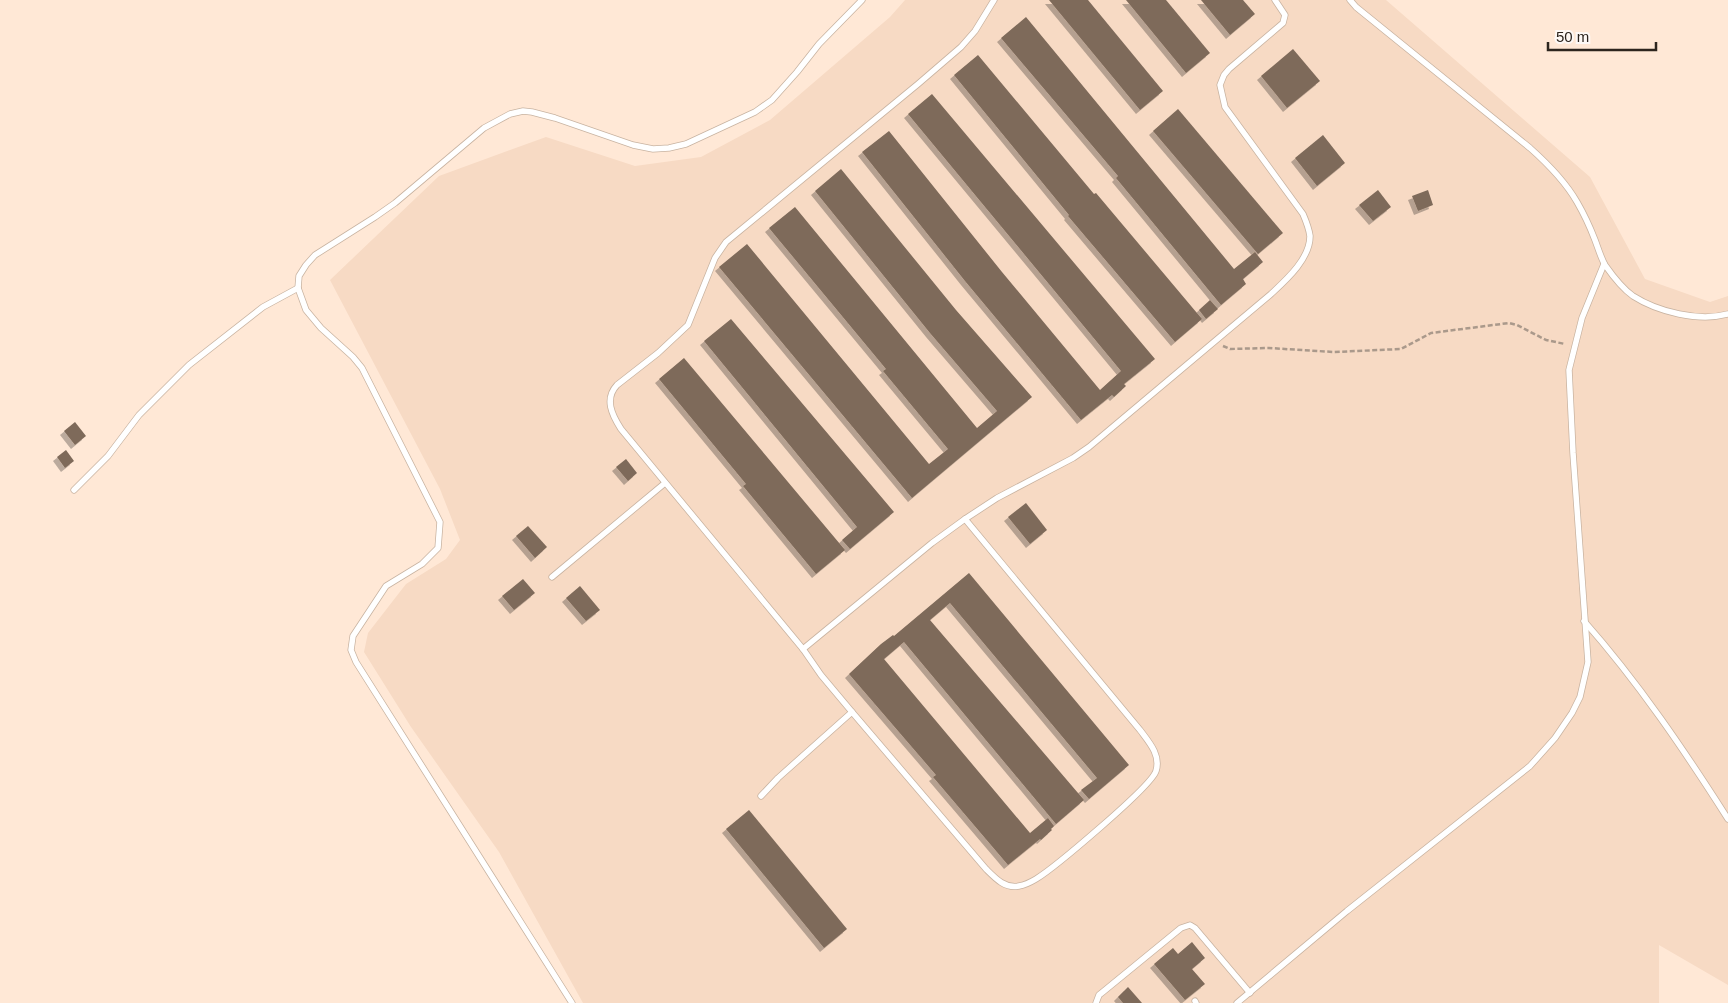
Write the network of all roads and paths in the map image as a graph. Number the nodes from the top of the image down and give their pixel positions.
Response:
1 (862, 0) edge
2 (994, 0) edge
3 (1274, 0) edge
4 (1350, 0) edge
5 (1604, 264) junction
6 (298, 288) junction
7 (1728, 314) edge
8 (1214, 343) junction
9 (1574, 346) junction
10 (665, 482) junction
11 (74, 490) dead end
12 (965, 519) junction
13 (552, 577) dead end
14 (1584, 620) junction
15 (803, 649) junction
16 (852, 712) junction
17 (761, 796) dead end
18 (1728, 820) edge
19 (1250, 993) junction
20 (572, 1003) edge
21 (1096, 1003) edge
22 (1237, 1003) edge

1 - 6 lane
2 - 10 lane
3 - 8 lane
4 - 5 lane
5 - 7 lane
5 - 9 lane
6 - 11 lane
6 - 20 lane
8 - 9 path
8 - 12 lane
9 - 14 lane
10 - 13 lane
10 - 15 lane
12 - 15 lane
12 - 16 lane
14 - 18 lane
14 - 19 lane
15 - 16 lane
16 - 17 lane
19 - 21 lane
19 - 22 lane

